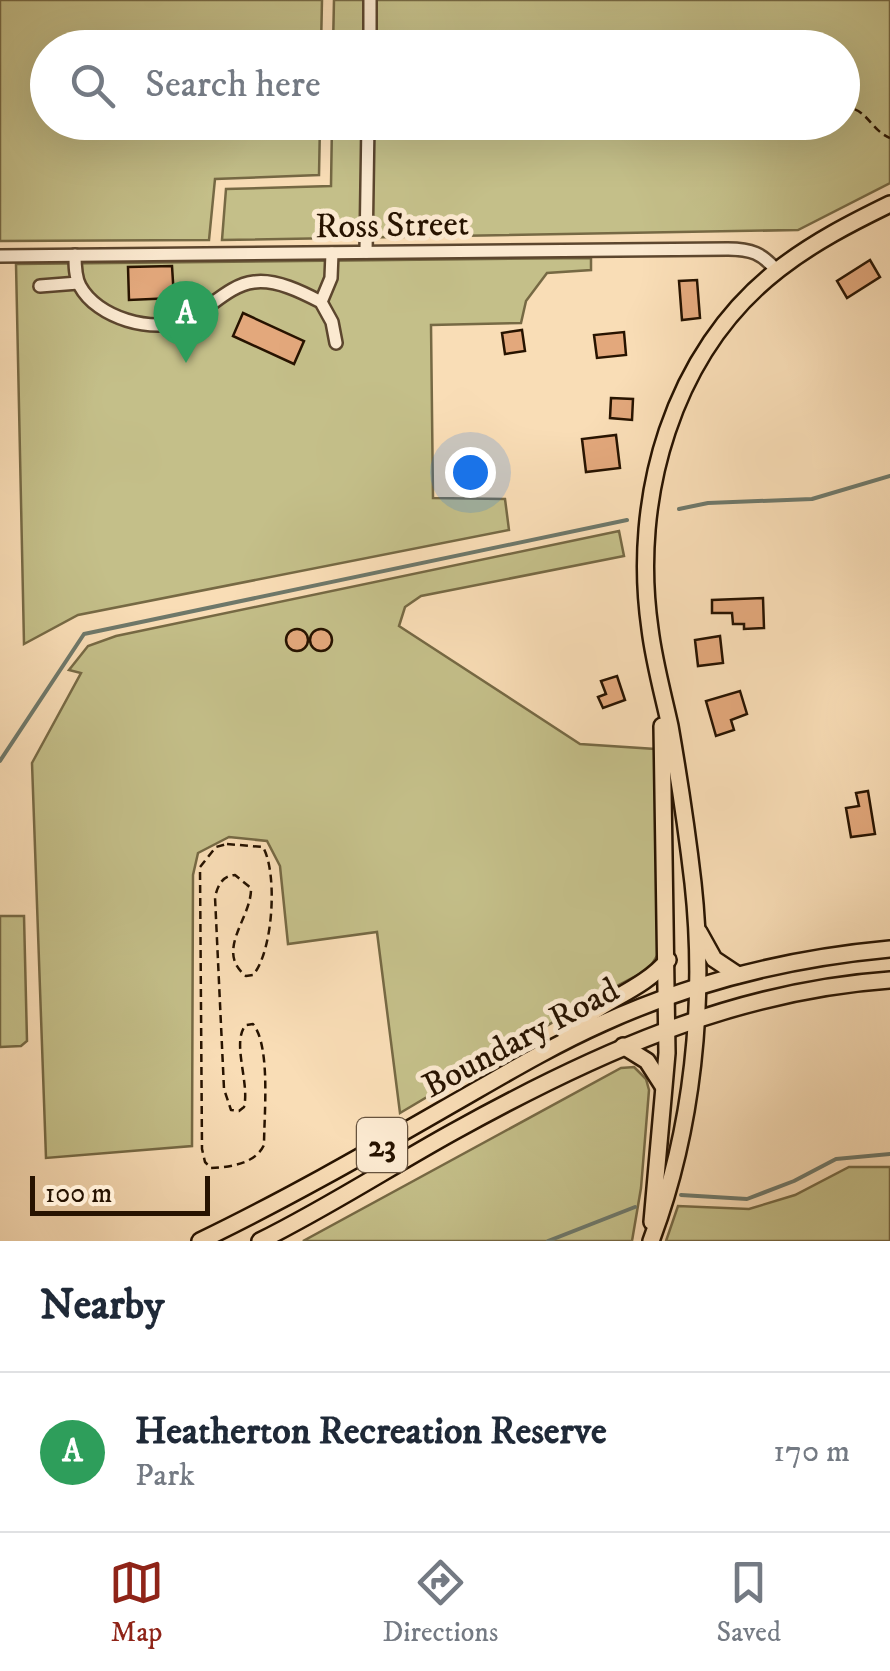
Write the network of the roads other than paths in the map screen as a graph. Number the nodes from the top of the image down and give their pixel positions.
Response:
1 (370, 0) edge
2 (370, 30) edge
3 (368, 140) edge
4 (890, 204) edge
5 (366, 252) junction
6 (332, 253) junction
7 (0, 256) edge
8 (75, 256) junction
9 (777, 271) junction
10 (78, 283) junction
11 (40, 286) dead end
12 (321, 302) junction
13 (336, 342) dead end
14 (661, 680) junction
15 (695, 924) junction
16 (890, 949) edge
17 (668, 960) junction
18 (738, 976) junction
19 (890, 980) edge
20 (696, 988) junction
21 (668, 997) junction
22 (695, 1019) junction
23 (668, 1028) junction
24 (560, 1042) junction
25 (623, 1046) junction
26 (665, 1094) junction
27 (200, 1241) edge
28 (260, 1241) edge
29 (651, 1241) edge

1 - 2 street
3 - 5 street
4 - 9 main road
5 - 6 street, Ross Street
5 - 9 street, Ross Street
6 - 8 street, Ross Street
6 - 12 street
7 - 8 street, Ross Street
8 - 10 street
9 - 14 main road
10 - 11 street
10 - 12 street
12 - 13 street
14 - 15 main road
14 - 17 main road
15 - 18 main road
15 - 20 main road
16 - 18 main road, Boundary Road / 23
17 - 21 main road
17 - 24 main road
18 - 20 main road, Boundary Road / 23
19 - 22 main road, Boundary Road / 23
20 - 21 main road, Boundary Road / 23
20 - 22 main road
21 - 23 main road
21 - 24 main road, Boundary Road / 23
22 - 23 main road, Boundary Road / 23
22 - 29 main road
23 - 25 main road, Boundary Road / 23
23 - 26 main road
24 - 27 main road, Boundary Road / 23
25 - 26 main road
25 - 28 main road, Boundary Road / 23
26 - 29 main road

